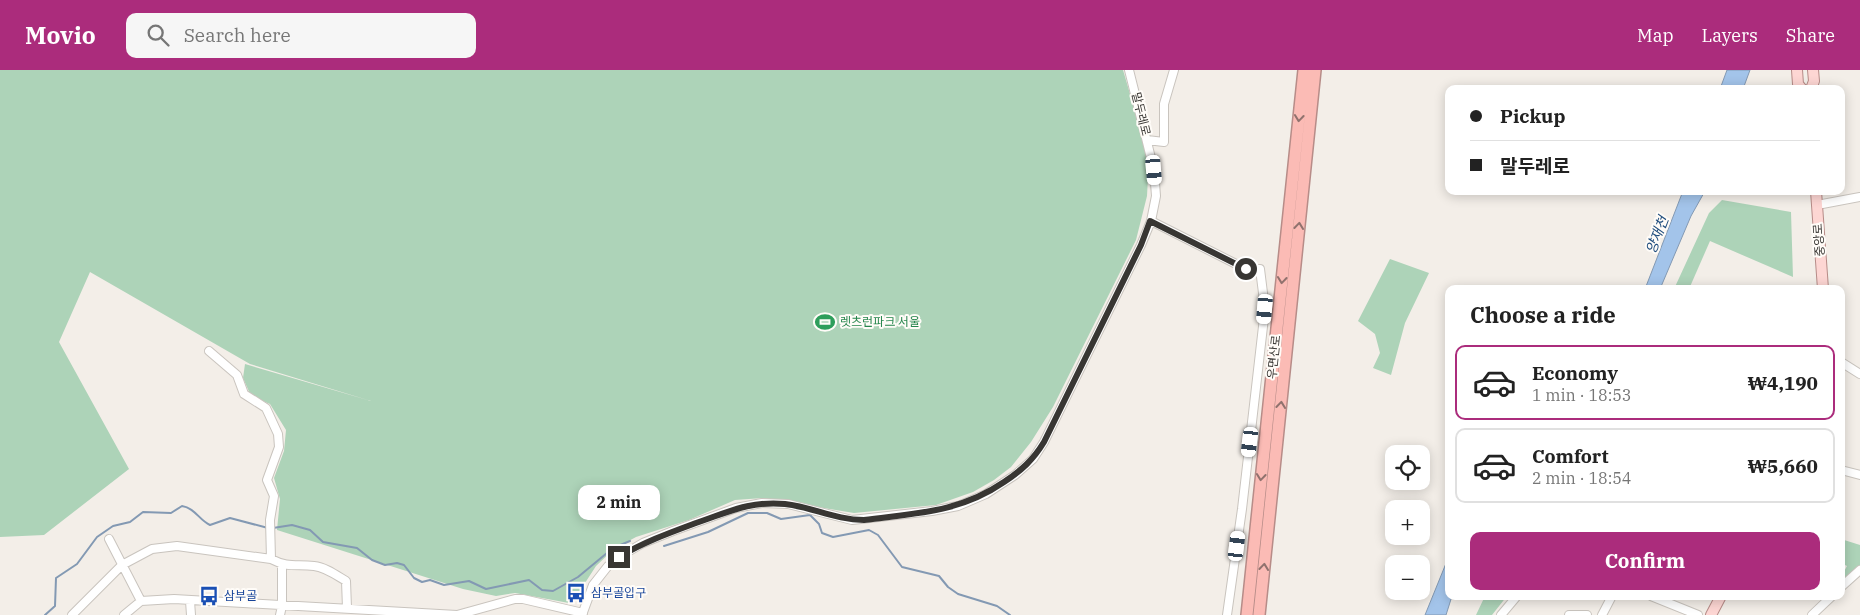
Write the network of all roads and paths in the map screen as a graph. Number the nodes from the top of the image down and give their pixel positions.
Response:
1 (1129, 70) edge
2 (1174, 70) edge
3 (1304, 70) edge
4 (1315, 70) edge
5 (1797, 70) edge
6 (1813, 70) edge
7 (1799, 85) edge
8 (1812, 85) edge
9 (1147, 140) junction
10 (1816, 195) edge
11 (1860, 197) edge
12 (1817, 205) junction
13 (1150, 221) junction
14 (1822, 285) edge
15 (209, 351) dead end
16 (1845, 365) edge
17 (1860, 374) edge
18 (1845, 471) edge
19 (1860, 475) edge
20 (109, 539) dead end
21 (271, 559) junction
22 (122, 565) junction
23 (282, 565) junction
24 (1860, 570) edge
25 (1845, 583) edge
26 (1514, 600) edge
27 (1610, 600) edge
28 (1661, 600) edge
29 (1719, 600) edge
30 (1828, 600) edge
31 (140, 601) junction
32 (190, 601) junction
33 (282, 606) junction
34 (347, 608) junction
35 (583, 614) edge
36 (72, 615) edge
37 (124, 615) edge
38 (191, 615) edge
39 (280, 615) edge
40 (1228, 615) edge
41 (1247, 615) edge
42 (1259, 615) edge
43 (1501, 615) edge
44 (1569, 615) edge
45 (1586, 615) edge
46 (1602, 615) edge
47 (1698, 615) edge
48 (1711, 615) edge
49 (1812, 615) edge

1 - 9 street, 말두레로
2 - 9 street
3 -> 41 highway, 우면산로
42 -> 4 highway, 우면산로
5 - 7 main road
6 - 8 main road
9 - 13 street, 말두레로
10 - 12 main road, 중앙로
11 - 12 street
12 - 14 main road, 중앙로
13 - 35 street, 말두레로
13 - 40 street
15 - 21 street
16 - 17 street
18 - 19 street
20 - 22 street
21 - 22 street
21 - 23 street
22 - 31 street
22 - 36 street
23 - 33 street
23 - 34 street
24 - 25 street
26 - 43 street
27 - 46 street
28 - 47 street
29 - 48 main road
30 - 49 street
31 - 32 street
31 - 37 street
32 - 33 street
32 - 38 street
33 - 34 street
33 - 39 street
34 - 35 street
44 - 45 street

